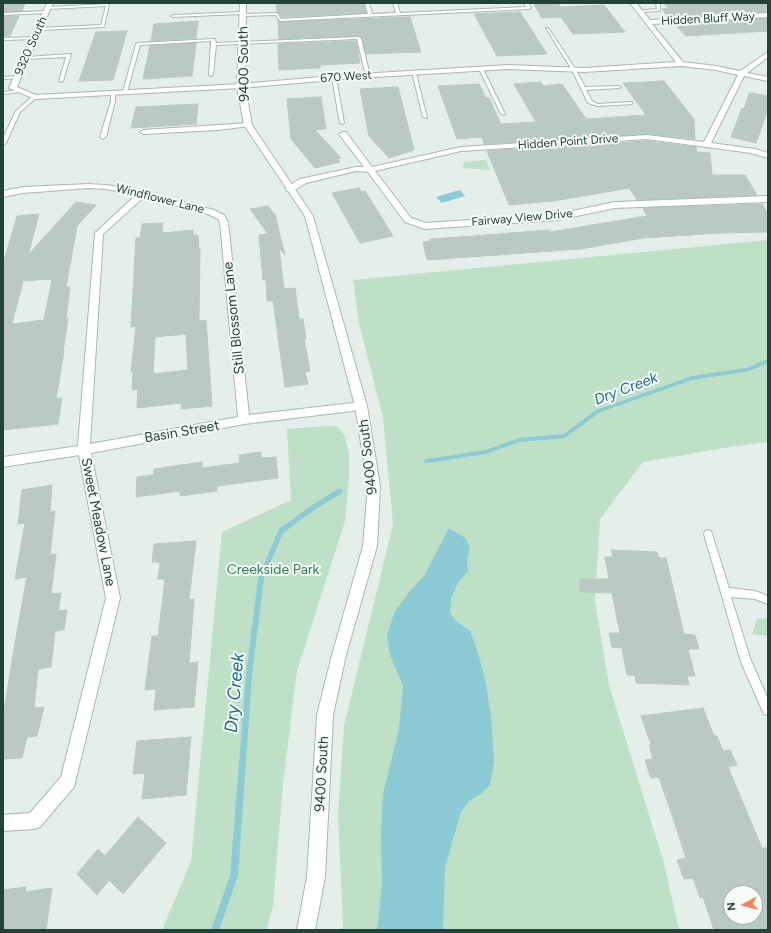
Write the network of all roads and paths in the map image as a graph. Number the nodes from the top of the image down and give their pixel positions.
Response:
1 (244, 3) edge
2 (367, 3) edge
3 (395, 3) edge
4 (526, 3) edge
5 (633, 3) edge
6 (658, 3) edge
7 (48, 8) edge
8 (639, 11) junction
9 (3, 14) edge
10 (243, 14) junction
11 (398, 14) junction
12 (768, 15) edge
13 (173, 16) dead end
14 (370, 16) junction
15 (648, 22) junction
16 (39, 29) junction
17 (547, 29) dead end
18 (35, 38) junction
19 (3, 39) edge
20 (242, 43) junction
21 (214, 44) junction
22 (768, 54) edge
23 (26, 58) junction
24 (681, 64) junction
25 (481, 69) junction
26 (574, 70) junction
27 (414, 73) junction
28 (742, 73) junction
29 (211, 75) dead end
30 (368, 76) junction
31 (18, 77) junction
32 (3, 78) edge
33 (334, 78) junction
34 (768, 79) edge
35 (60, 81) dead end
36 (241, 86) junction
37 (618, 87) dead end
38 (583, 89) junction
39 (16, 90) junction
40 (126, 92) junction
41 (3, 93) edge
42 (113, 93) junction
43 (35, 97) junction
44 (630, 103) dead end
45 (503, 114) dead end
46 (425, 117) dead end
47 (342, 123) dead end
48 (248, 125) junction
49 (143, 132) dead end
50 (343, 134) dead end
51 (102, 136) dead end
52 (3, 143) edge
53 (706, 145) junction
54 (768, 156) edge
55 (369, 170) junction
56 (290, 189) junction
57 (3, 194) edge
58 (142, 194) junction
59 (768, 199) edge
60 (221, 217) joint
61 (361, 406) junction
62 (244, 420) junction
63 (84, 450) junction
64 (3, 462) edge
65 (708, 534) dead end
66 (725, 592) junction
67 (768, 600) edge
68 (768, 710) edge
69 (3, 823) edge
70 (306, 930) edge

1 - 10 street, 9400 South
2 - 14 lane
3 - 11 lane
4 - 11 lane
5 - 8 street
6 - 8 lane
7 - 9 lane
7 - 16 street, 9320 South
7 - 16 lane
8 - 15 street
10 - 13 lane
10 - 14 lane
10 - 20 street, 9400 South
11 - 14 lane
12 - 15 street, Hidden Bluff Way
15 - 24 street
16 - 18 street, 9320 South
17 - 26 lane
18 - 19 lane
18 - 23 street, 9320 South
20 - 21 lane
20 - 30 lane
20 - 36 street, 9400 South
21 - 29 lane
21 - 40 lane
22 - 28 street
23 - 31 street, 9320 South
23 - 35 lane
24 - 26 street, 670 West
24 - 28 street, 670 West
25 - 26 street, 670 West
25 - 27 street, 670 West
25 - 45 lane
26 - 38 lane
27 - 30 street, 670 West
27 - 46 lane
28 - 34 street, 670 West
28 - 53 street
30 - 33 street, 670 West
31 - 32 lane
31 - 39 street, 9320 South
33 - 36 street, 670 West
33 - 47 lane
36 - 40 street, 670 West
36 - 48 street, 9400 South
37 - 38 lane
38 - 44 lane
39 - 41 lane
39 - 43 street, 670 West
40 - 42 street, 670 West
42 - 43 street, 670 West
42 - 51 lane
43 - 52 lane
48 - 49 lane
48 - 56 street, 9400 South
50 - 55 street, Fairway View Drive
53 - 54 street, Hidden Point Drive
53 - 55 street, Hidden Point Drive
55 - 56 street, Hidden Point Drive
55 - 59 street, Fairway View Drive
56 - 61 street, 9400 South
57 - 58 street, Windflower Lane
58 - 60 street, Windflower Lane
58 - 63 street, Sweet Meadow Lane
60 - 62 street, Still Blossom Lane
61 - 62 street, Basin Street
61 - 70 street, 9400 South
62 - 63 street, Basin Street
63 - 64 street, Basin Street
63 - 69 street, Sweet Meadow Lane
65 - 66 lane
66 - 67 lane
66 - 68 lane

